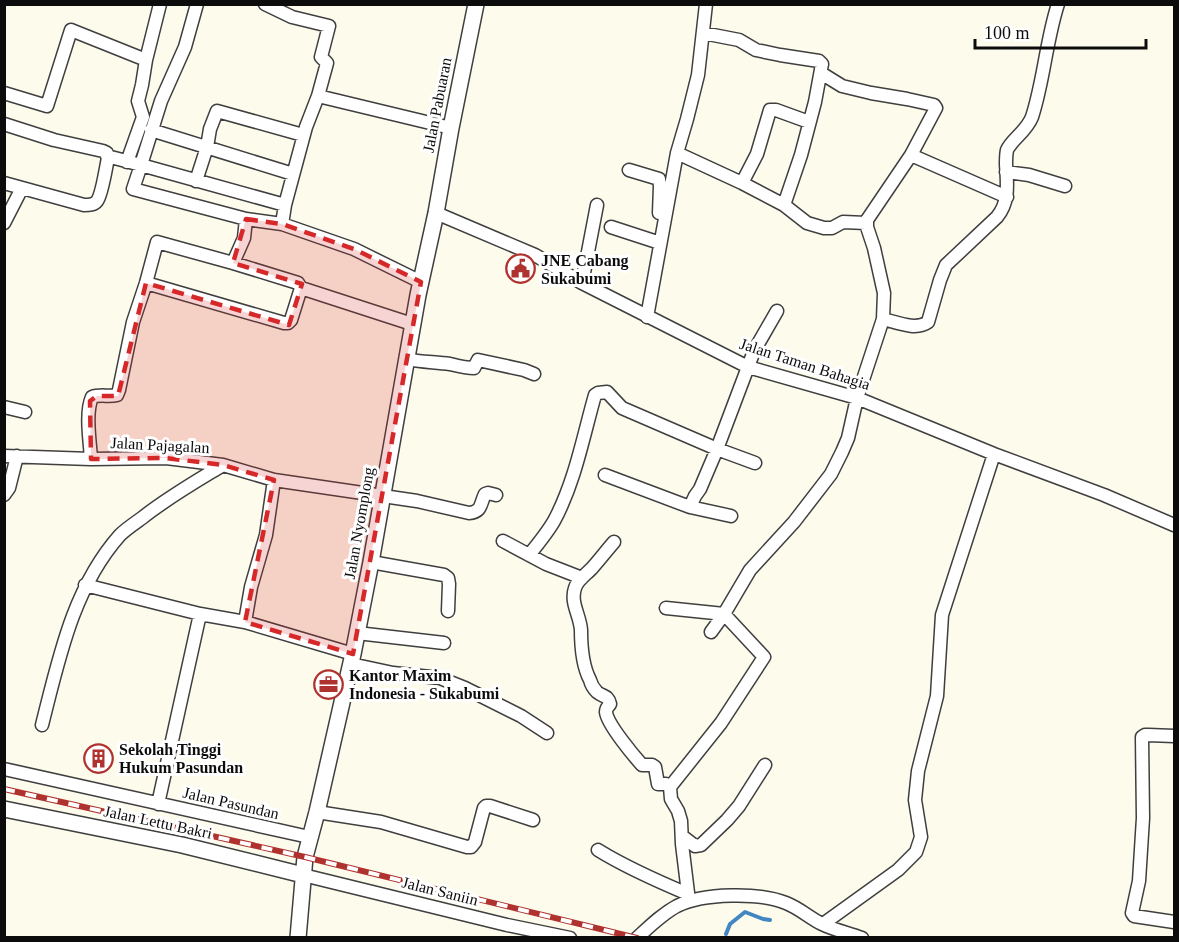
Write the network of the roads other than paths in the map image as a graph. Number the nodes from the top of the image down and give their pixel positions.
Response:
1 (160, 4) edge
2 (197, 4) edge
3 (265, 4) edge
4 (476, 4) edge
5 (706, 4) edge
6 (1058, 4) edge
7 (703, 33) junction
8 (146, 60) junction
9 (821, 73) junction
10 (4, 93) edge
11 (318, 96) junction
12 (809, 122) junction
13 (4, 124) edge
14 (450, 128) junction
15 (151, 130) junction
16 (303, 135) junction
17 (207, 147) junction
18 (676, 153) junction
19 (911, 155) junction
20 (107, 156) junction
21 (127, 162) junction
22 (141, 165) junction
23 (629, 171) dead end
24 (1006, 172) junction
25 (293, 174) junction
26 (196, 180) junction
27 (4, 183) edge
28 (742, 183) junction
29 (1065, 186) dead end
30 (22, 188) junction
31 (1007, 197) junction
32 (285, 204) junction
33 (597, 205) dead end
34 (784, 205) junction
35 (436, 213) junction
36 (246, 219) junction
37 (4, 223) edge
38 (866, 223) junction
39 (282, 224) junction
40 (611, 226) dead end
41 (657, 242) junction
42 (234, 263) junction
43 (421, 282) junction
44 (146, 283) junction
45 (582, 283) junction
46 (301, 288) junction
47 (777, 311) dead end
48 (645, 315) junction
49 (883, 319) junction
50 (412, 324) junction
51 (406, 359) junction
52 (748, 367) junction
53 (534, 374) dead end
54 (857, 398) junction
55 (4, 407) edge
56 (25, 412) dead end
57 (717, 449) junction
58 (994, 454) junction
59 (11, 456) edge
60 (91, 459) junction
61 (755, 464) dead end
62 (223, 465) junction
63 (605, 475) dead end
64 (274, 480) junction
65 (4, 495) edge
66 (383, 495) junction
67 (496, 495) dead end
68 (690, 507) junction
69 (731, 516) dead end
70 (1174, 525) edge
71 (503, 541) dead end
72 (614, 542) dead end
73 (529, 555) junction
74 (371, 562) junction
75 (582, 578) junction
76 (85, 585) junction
77 (666, 608) dead end
78 (448, 611) dead end
79 (724, 614) junction
80 (200, 615) junction
81 (245, 622) junction
82 (357, 633) junction
83 (711, 633) dead end
84 (444, 643) dead end
85 (352, 659) junction
86 (42, 724) dead end
87 (548, 733) dead end
88 (1174, 736) edge
89 (765, 765) dead end
90 (4, 769) edge
91 (670, 787) junction
92 (158, 804) junction
93 (4, 809) edge
94 (317, 812) junction
95 (533, 820) dead end
96 (682, 836) junction
97 (309, 837) junction
98 (598, 850) dead end
99 (303, 874) junction
100 (689, 898) junction
101 (1174, 922) edge
102 (823, 924) junction
103 (298, 938) edge
104 (570, 938) edge
105 (637, 938) edge
106 (862, 938) edge

1 - 8 street
2 - 15 street
3 - 11 street
4 - 14 street, Jalan Pabuaran
5 - 7 street
6 - 24 street
7 - 9 street
7 - 18 street
8 - 10 street
8 - 21 street
9 - 12 street
9 - 19 street
11 - 14 street
11 - 16 street
12 - 28 street
12 - 34 street
13 - 20 street
14 - 35 street, Jalan Pabuaran
15 - 17 street
15 - 22 street
16 - 17 street
16 - 25 street
17 - 25 street
17 - 26 street
18 - 28 street
18 - 48 street
19 - 31 street
19 - 38 street
20 - 21 street
20 - 30 street
21 - 22 street
22 - 26 street
22 - 36 street
23 - 41 street
24 - 29 street
24 - 31 street
25 - 32 street
26 - 32 street
27 - 30 street
28 - 34 street
30 - 37 street
31 - 49 street
32 - 39 street
33 - 45 street
34 - 38 street
35 - 43 street, Jalan Nyomplong
35 - 45 street, Jalan Taman Bahagia
36 - 39 street
36 - 42 street
38 - 49 street
39 - 43 street
40 - 41 street
41 - 48 street
42 - 44 street
42 - 46 street
43 - 50 street, Jalan Nyomplong
44 - 46 street
44 - 60 street
45 - 48 street, Jalan Taman Bahagia
46 - 50 street
47 - 52 street
48 - 52 street, Jalan Taman Bahagia
49 - 54 street
50 - 51 street, Jalan Nyomplong
51 - 53 street
51 - 66 street, Jalan Nyomplong
52 - 54 street, Jalan Taman Bahagia
52 - 57 street
54 - 58 street, Jalan Taman Bahagia
54 - 79 street
55 - 56 street
57 - 61 street
57 - 68 street
57 - 73 street
58 - 70 street, Jalan Taman Bahagia
58 - 102 street
59 - 60 street, Jalan Pajagalan
59 - 65 street
60 - 62 street, Jalan Pajagalan
62 - 64 street, Jalan Pajagalan
62 - 76 street
63 - 68 street
64 - 66 street, Jalan Pajagalan
64 - 81 street
66 - 67 street, Jalan Pajagalan
66 - 74 street, Jalan Nyomplong
68 - 69 street
71 - 73 street
72 - 75 street
73 - 75 street
74 - 78 street
74 - 82 street, Jalan Nyomplong
75 - 91 street
76 - 80 street
76 - 86 street
77 - 79 street
79 - 83 street
79 - 91 street
80 - 81 street
80 - 92 street
81 - 85 street
82 - 84 street
82 - 85 street, Jalan Nyomplong
85 - 87 street
85 - 94 street, Jalan Nyomplong
88 - 101 street
89 - 96 street
90 - 92 street, Jalan Pasundan
91 - 96 street
92 - 97 street, Jalan Pasundan
93 - 99 street, Jalan Lettu Bakri
94 - 95 street
94 - 97 street, Jalan Nyomplong
96 - 100 street
97 - 99 street
98 - 100 street
99 - 103 street
99 - 104 street, Jalan Saniin
100 - 102 street
100 - 105 street
102 - 106 street

